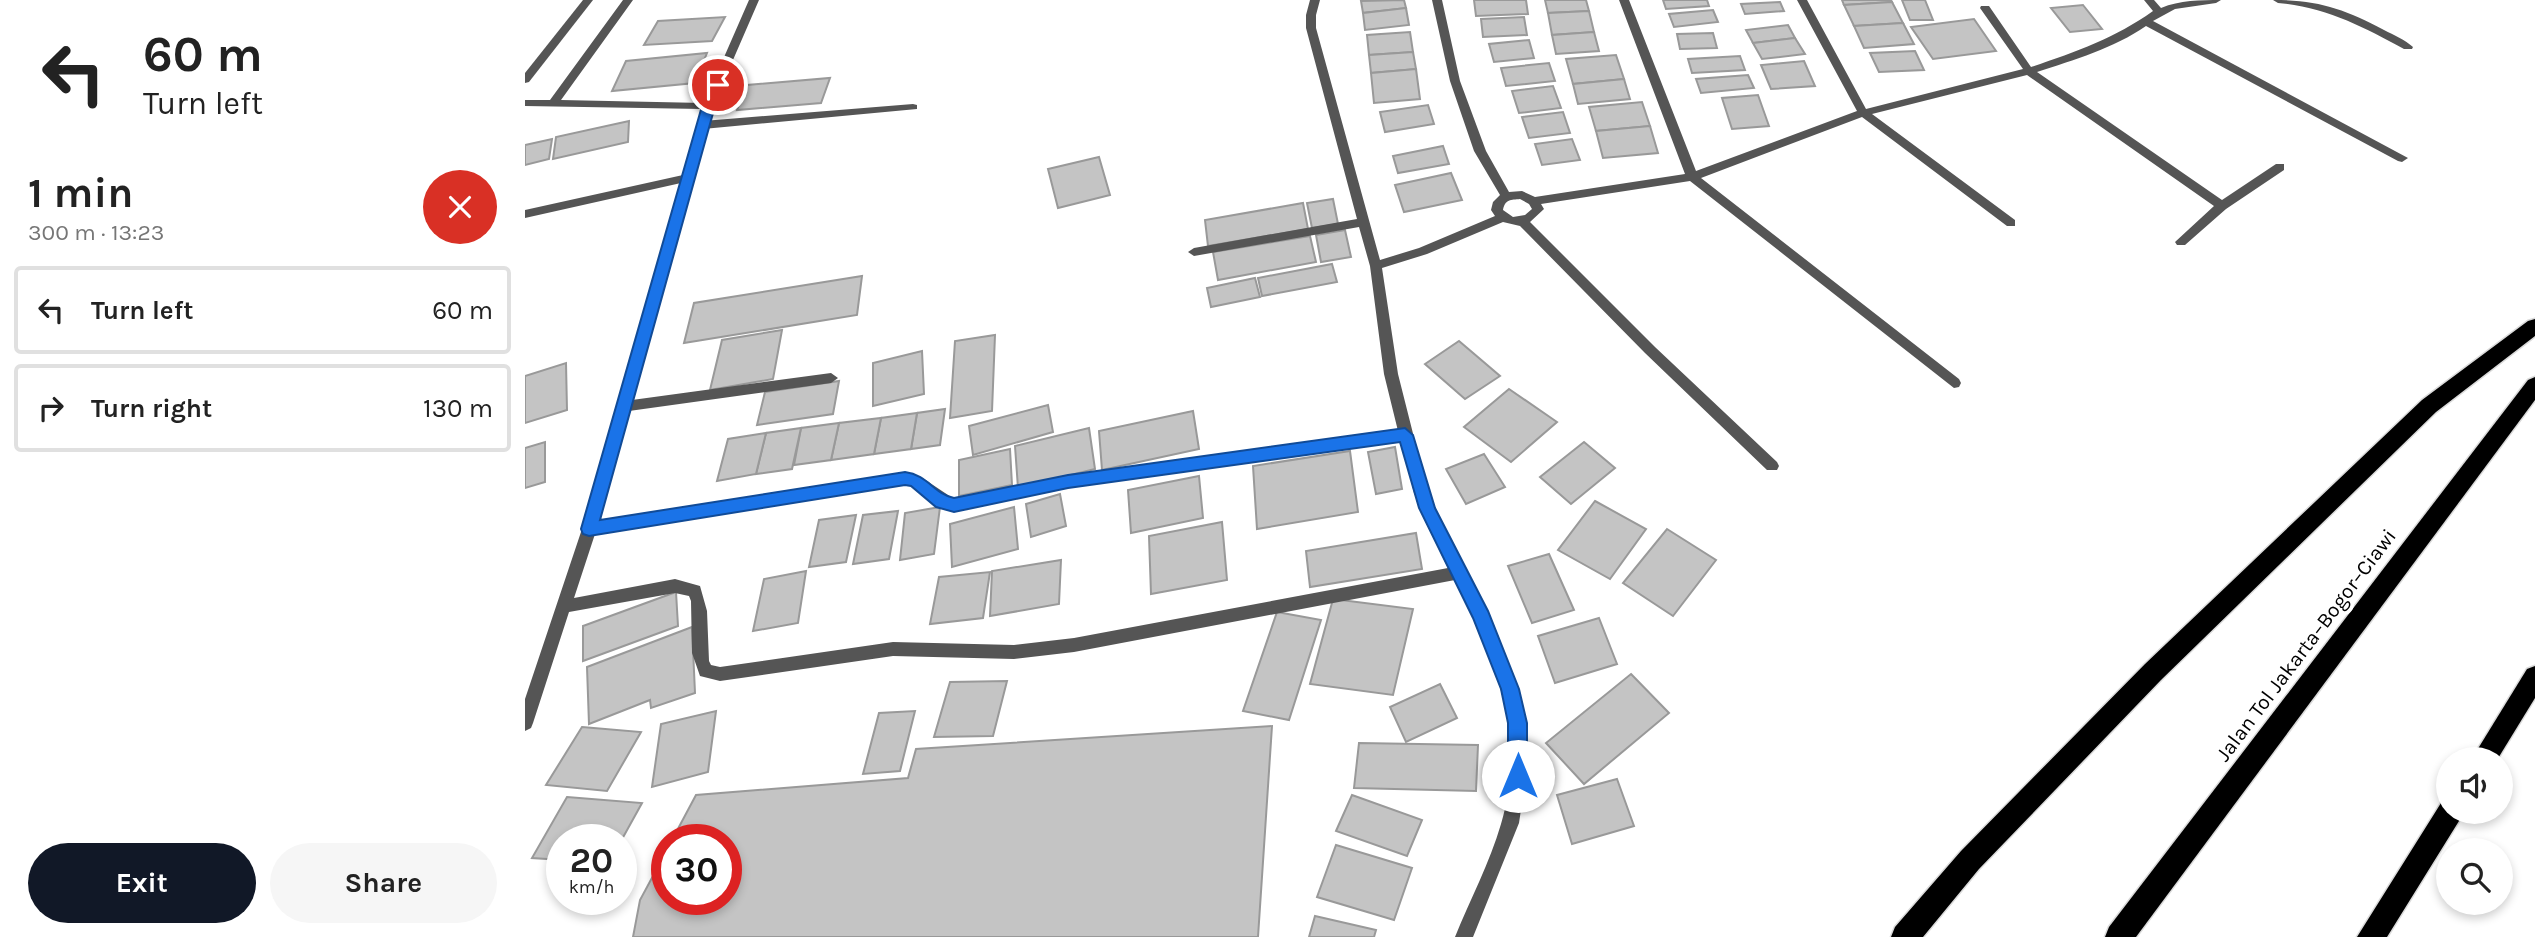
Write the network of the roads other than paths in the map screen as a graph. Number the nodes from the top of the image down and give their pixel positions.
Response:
1 (588, 0) edge
2 (628, 0) edge
3 (754, 0) edge
4 (1315, 0) edge
5 (1437, 0) edge
6 (1625, 0) edge
7 (1802, 0) edge
8 (2149, 0) edge
9 (2216, 0) edge
10 (2278, 0) edge
11 (1985, 8) dead end
12 (2159, 12) junction
13 (2147, 22) junction
14 (2408, 47) dead end
15 (2028, 71) junction
16 (525, 80) edge
17 (525, 103) edge
18 (553, 103) junction
19 (708, 106) junction
20 (913, 107) dead end
21 (1863, 113) junction
22 (703, 125) junction
23 (2402, 158) dead end
24 (2280, 167) dead end
25 (689, 177) junction
26 (1692, 177) junction
27 (1506, 196) junction
28 (1534, 201) junction
29 (2222, 206) junction
30 (525, 214) edge
31 (1502, 218) junction
32 (1365, 222) junction
33 (1523, 222) junction
34 (2011, 223) dead end
35 (2181, 242) dead end
36 (1194, 252) dead end
37 (1376, 266) junction
38 (2535, 326) edge
39 (831, 378) dead end
40 (1954, 383) dead end
41 (2535, 385) edge
42 (625, 406) junction
43 (1405, 435) junction
44 (1772, 466) dead end
45 (589, 529) junction
46 (1460, 572) junction
47 (566, 606) junction
48 (2535, 677) edge
49 (525, 723) edge
50 (2491, 747) edge
51 (2442, 824) edge
52 (1464, 937) edge
53 (1905, 937) edge
54 (2119, 937) edge
55 (2371, 937) edge

1 - 16 street
2 - 18 street
3 - 19 street
4 - 32 street
5 - 27 street
6 - 26 street
7 - 21 street
8 - 12 street
9 - 12 street
10 - 14 street
11 - 15 street
12 - 13 street
13 - 15 street
13 - 23 street
15 - 21 street
15 - 29 street
17 - 18 street
18 - 19 street
19 - 22 street
20 - 22 street
21 - 26 street
21 - 34 street
22 - 25 street
24 - 29 street
25 - 30 street
25 - 42 street
26 - 28 street
26 - 40 street
27 - 28 street
27 - 31 street
28 - 33 street
29 - 35 street
31 - 33 street
31 - 37 street
32 - 36 street
32 - 37 street
33 - 44 street
37 - 43 street
38 - 53 highway
39 - 42 street
41 - 54 highway, Jalan Tol Jakarta–Bogor–Ciawi
42 - 45 street
43 - 45 street
43 - 46 street
45 - 47 street
46 - 47 street
46 - 52 street
47 - 49 street
48 - 50 highway
51 - 55 highway

